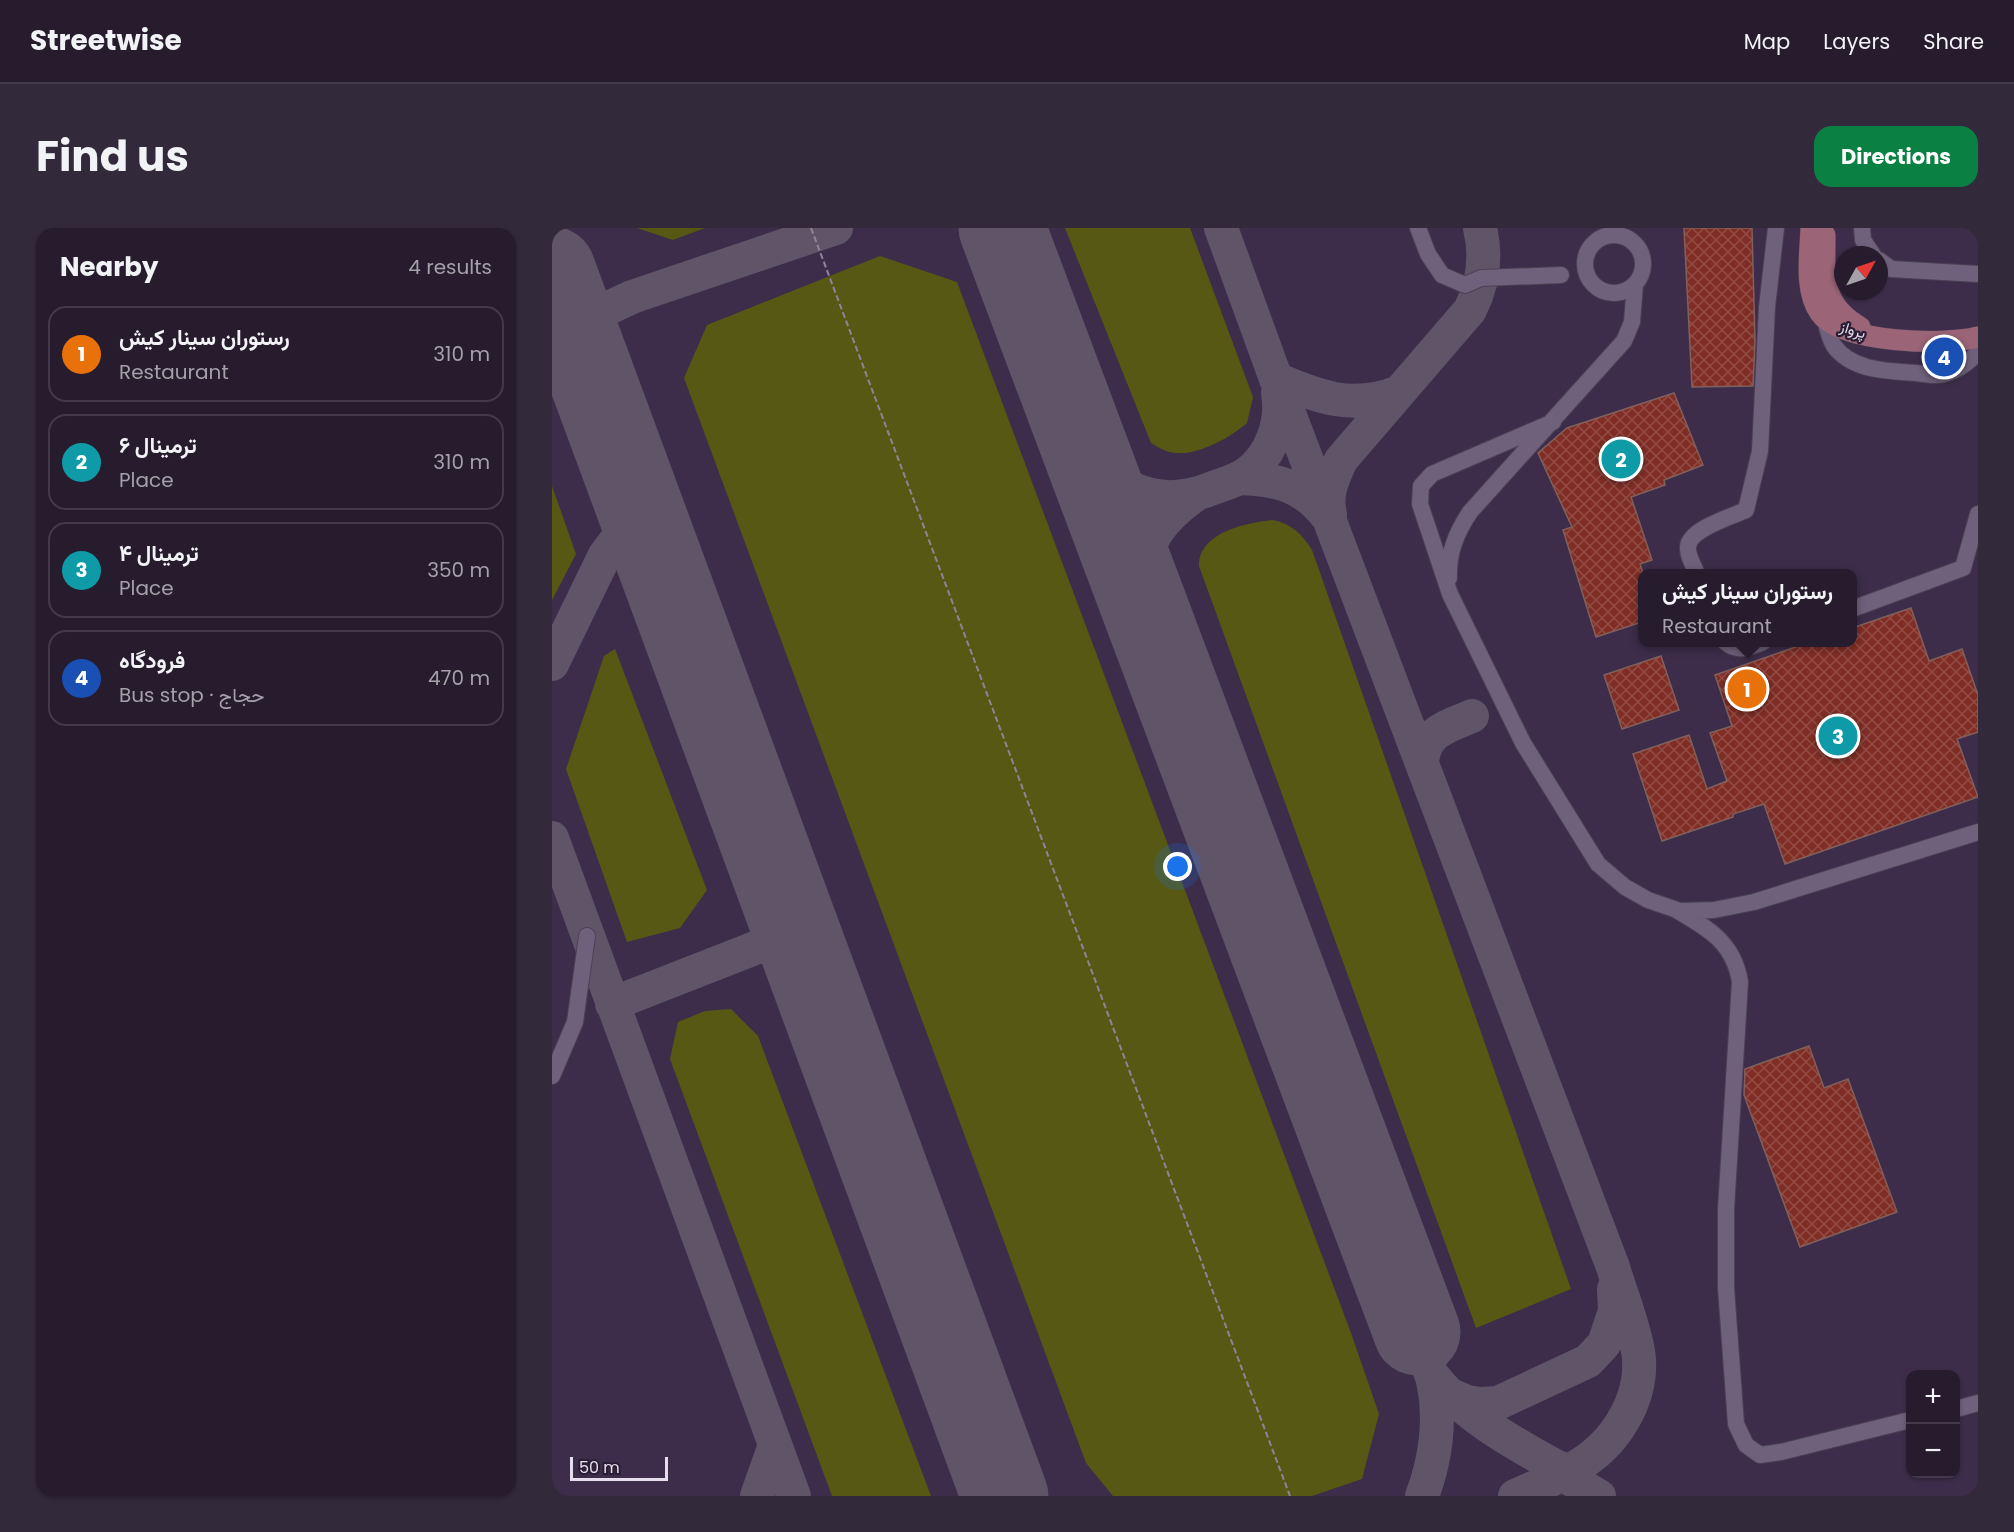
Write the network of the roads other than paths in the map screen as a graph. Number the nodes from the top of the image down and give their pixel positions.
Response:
1 (1418, 228) edge
2 (1776, 228) edge
3 (1811, 228) edge
4 (1825, 228) edge
5 (1862, 228) edge
6 (1867, 246) edge
7 (1888, 267) edge
8 (1978, 274) edge
9 (1561, 275) dead end
10 (1635, 284) dead end
11 (1825, 319) junction
12 (1978, 337) edge
13 (1879, 338) junction
14 (1978, 352) edge
15 (1552, 422) junction
16 (1978, 514) edge
17 (1695, 569) edge
18 (1450, 594) junction
19 (1857, 607) edge
20 (1732, 647) edge
21 (1749, 647) edge
22 (1978, 832) edge
23 (1673, 908) junction
24 (587, 936) dead end
25 (552, 1076) edge
26 (1978, 1403) edge
27 (1960, 1408) edge
28 (1906, 1421) edge

1 - 9 lane
2 - 17 lane
3 - 11 main road, پرواز
4 - 13 main road, پرواز
5 - 6 lane
7 - 8 lane
10 - 15 lane
11 - 13 main road, پرواز
11 - 14 lane
12 - 13 main road
15 - 18 lane
15 - 18 lane
16 - 19 lane
18 - 23 lane
20 - 21 lane
22 - 23 lane
23 - 28 lane
24 - 25 lane
26 - 27 lane

